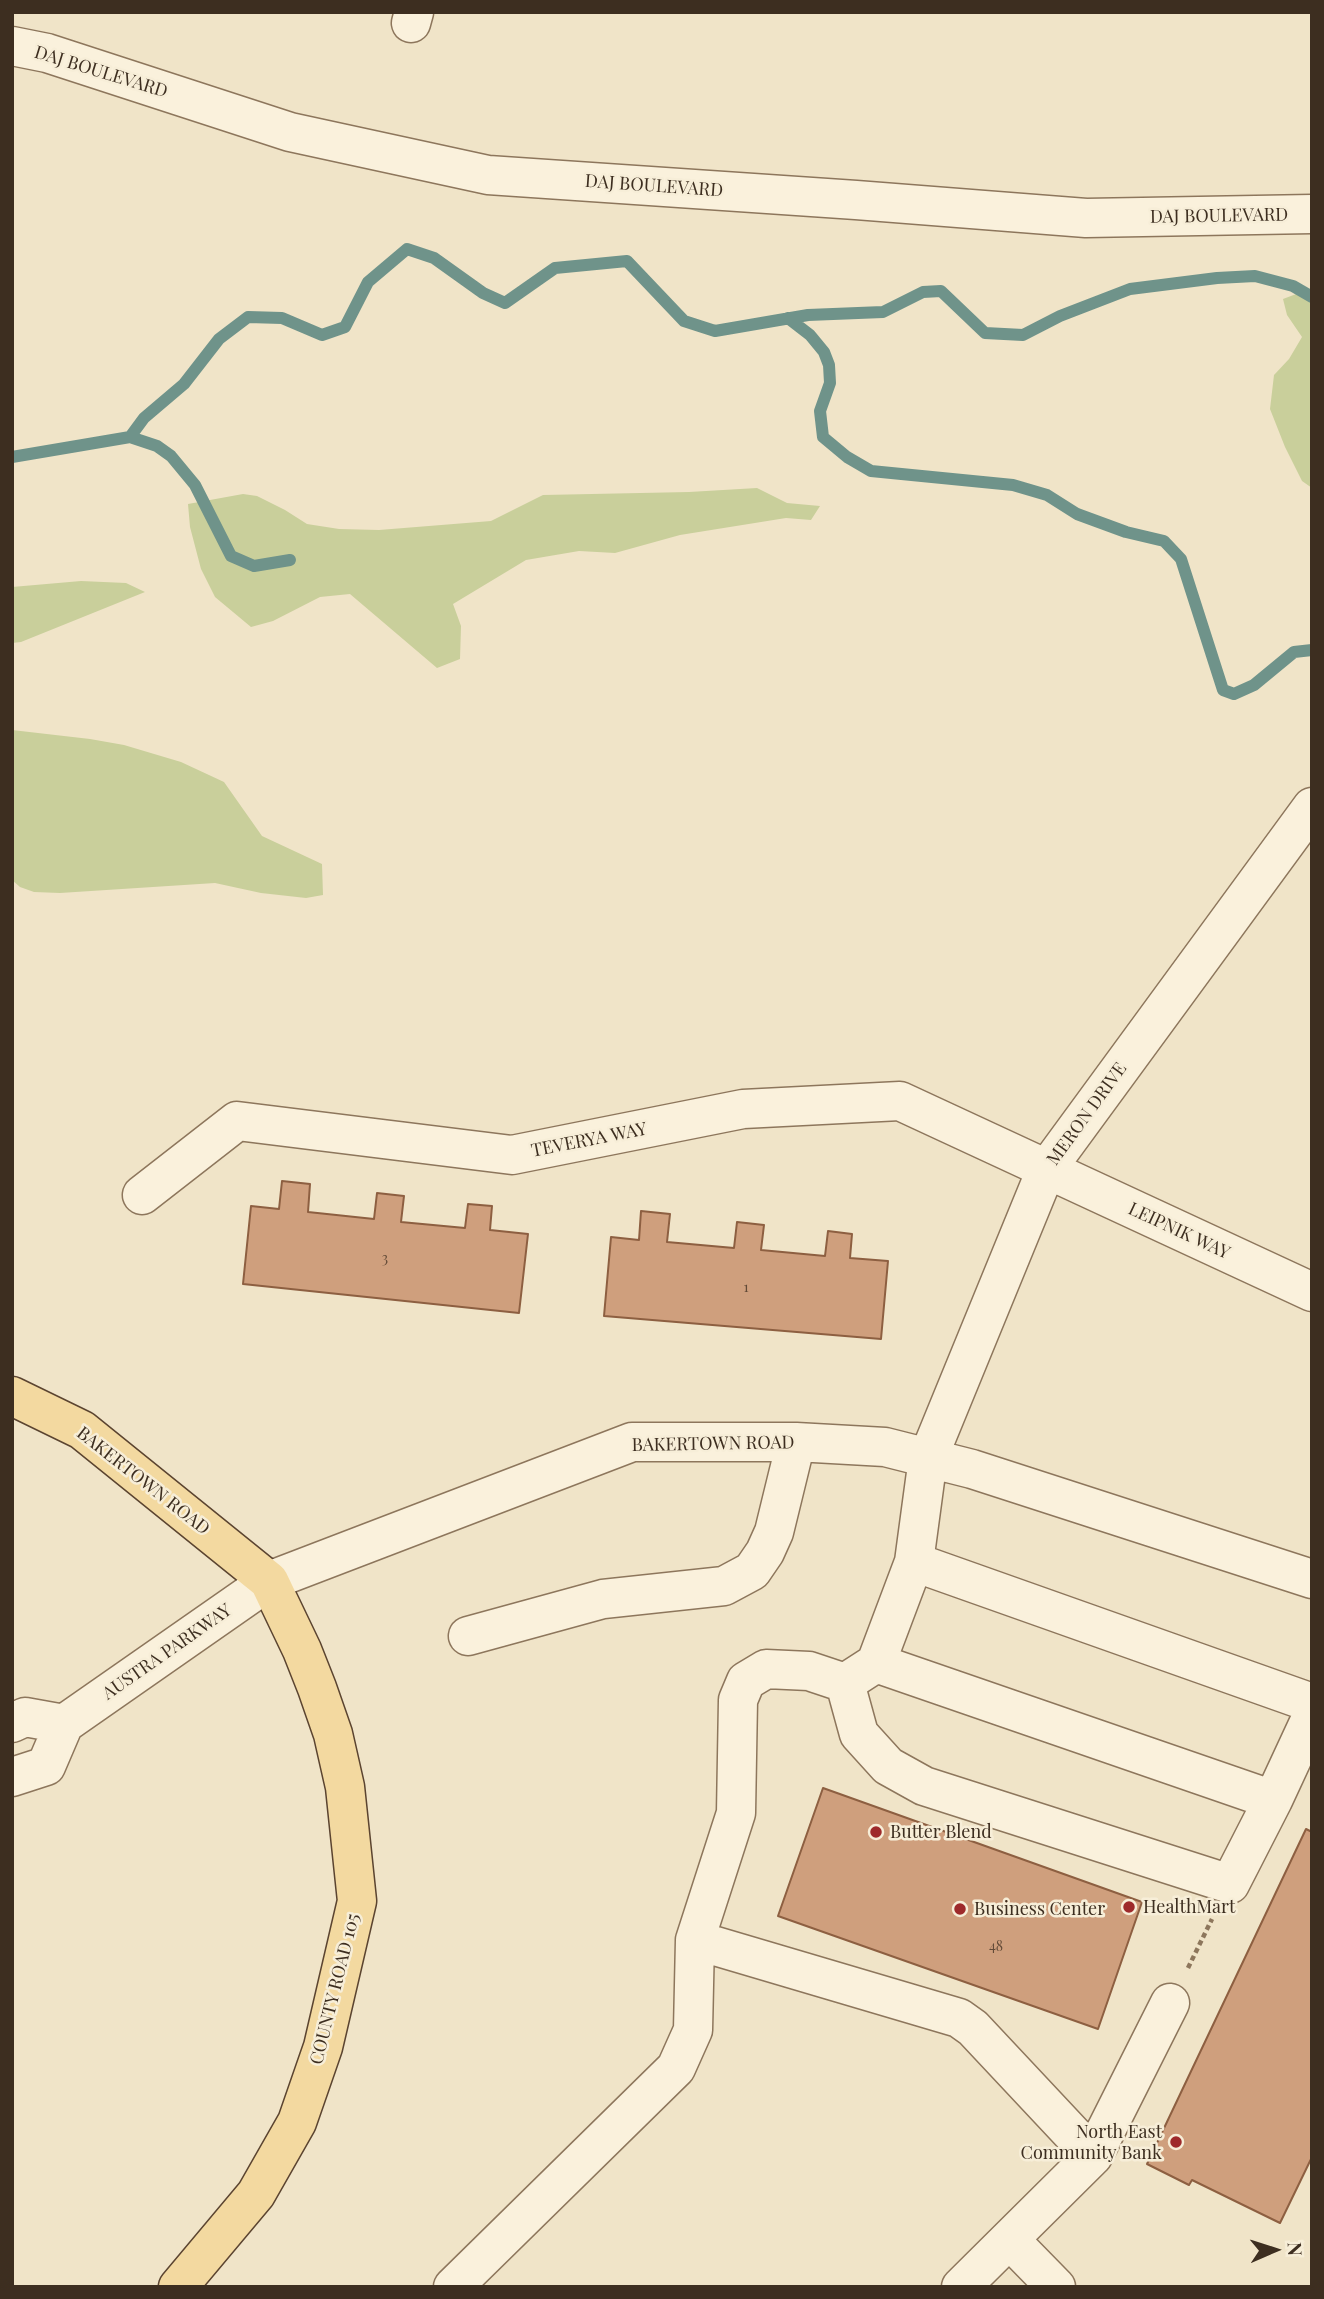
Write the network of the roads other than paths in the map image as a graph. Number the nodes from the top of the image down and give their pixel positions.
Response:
1 (12, 46) edge
2 (1312, 214) edge
3 (1312, 807) edge
4 (1046, 1170) junction
5 (142, 1195) dead end
6 (1312, 1292) edge
7 (12, 1396) edge
8 (796, 1442) junction
9 (928, 1458) junction
10 (914, 1562) junction
11 (1312, 1579) edge
12 (269, 1581) junction
13 (468, 1636) dead end
14 (861, 1674) junction
15 (1312, 1703) edge
16 (1312, 1716) edge
17 (12, 1723) edge
18 (64, 1724) junction
19 (12, 1777) edge
20 (1273, 1800) junction
21 (695, 1940) junction
22 (1170, 2003) road end
23 (1093, 2156) junction
24 (1010, 2240) junction
25 (178, 2287) edge
26 (453, 2287) edge
27 (961, 2287) edge
28 (1056, 2287) edge

1 - 2 street, DAJ BOULEVARD
3 - 4 street, MERON DRIVE
4 - 5 street, TEVERYA WAY
4 - 6 street, LEIPNIK WAY
4 - 9 street, MERON DRIVE
7 - 12 main road, BAKERTOWN ROAD
8 - 9 street, BAKERTOWN ROAD
8 - 12 street, BAKERTOWN ROAD
8 - 13 street
9 - 10 street, MERON DRIVE
9 - 11 street, BAKERTOWN ROAD
10 - 14 street, MERON DRIVE
10 - 15 street
12 - 18 street, AUSTRA PARKWAY
12 - 25 main road, COUNTY ROAD 105
14 - 20 street
14 - 20 street
14 - 21 street
16 - 20 street
17 - 18 street
18 - 19 street
21 - 23 street
21 - 26 street
22 - 23 street
23 - 24 street
24 - 27 street
24 - 28 street

